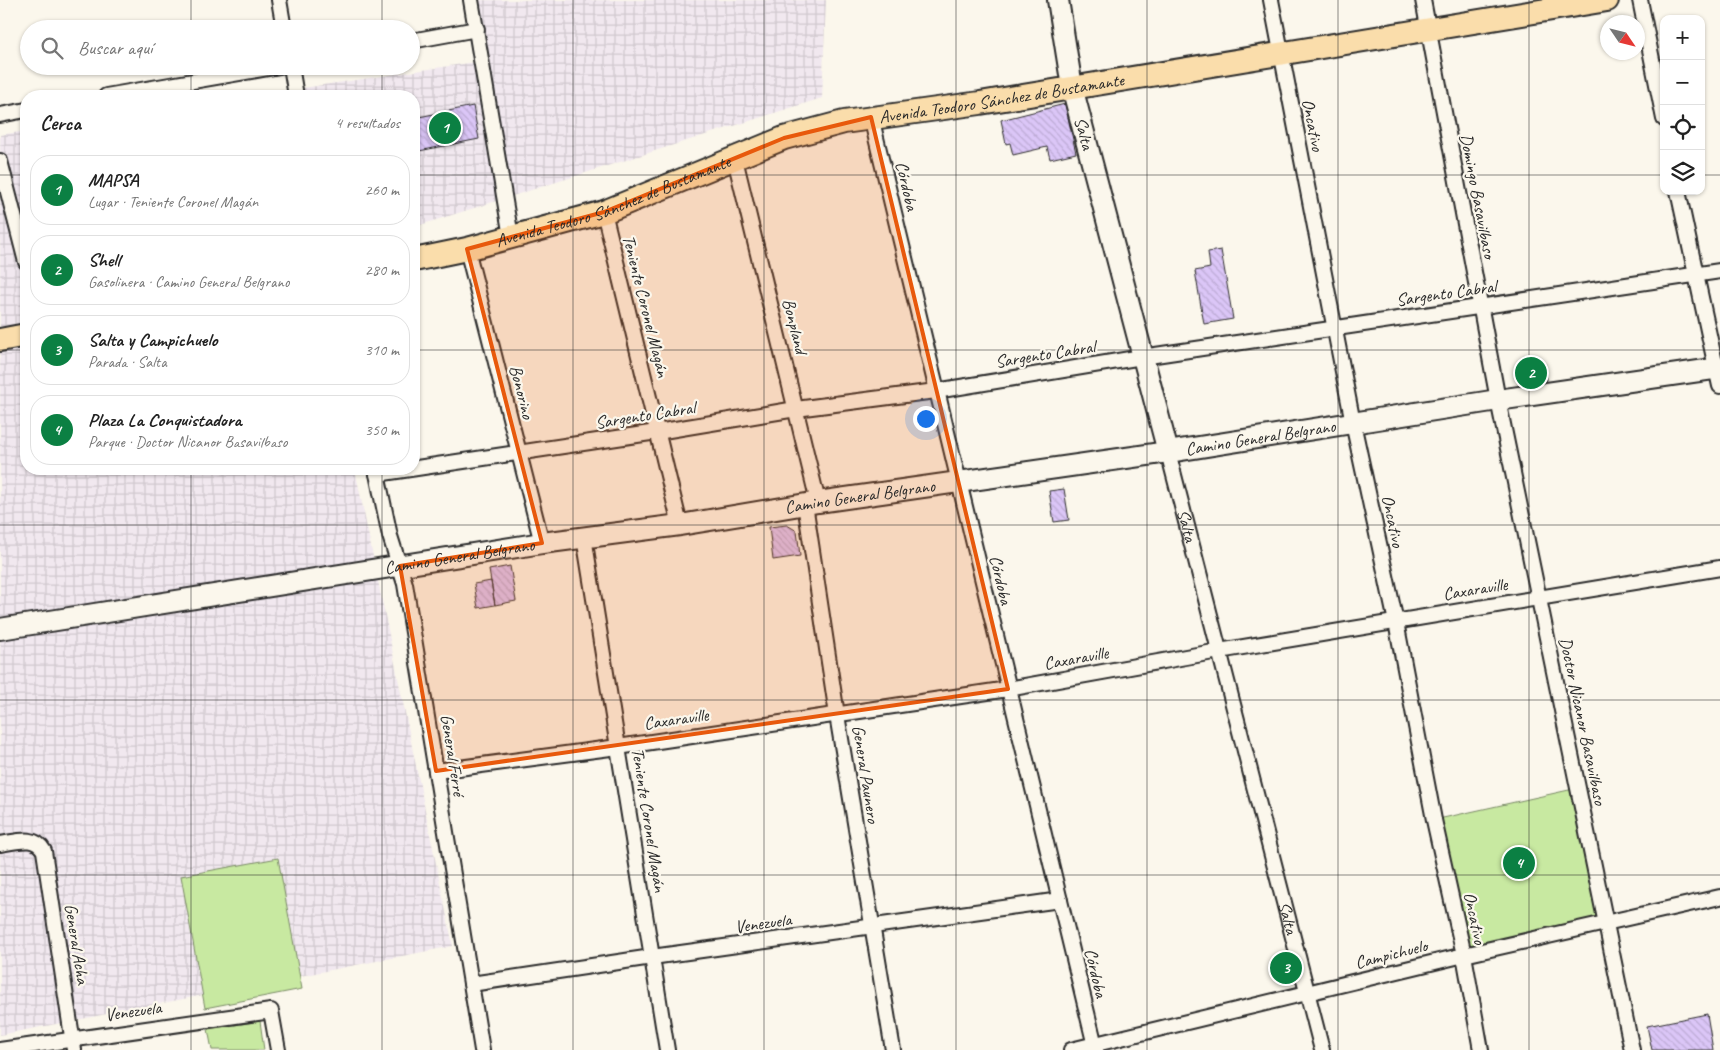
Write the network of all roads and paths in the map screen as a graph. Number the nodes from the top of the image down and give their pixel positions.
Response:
1 (279, 0) edge
2 (471, 0) edge
3 (1058, 0) edge
4 (1271, 0) edge
5 (1423, 0) edge
6 (1607, 0) edge
7 (1640, 0) edge
8 (282, 20) edge
9 (477, 29) junction
10 (1427, 30) junction
11 (420, 39) edge
12 (1280, 54) junction
13 (228, 75) edge
14 (292, 75) edge
15 (1072, 87) junction
16 (141, 90) edge
17 (295, 90) edge
18 (1661, 105) edge
19 (20, 111) edge
20 (0, 115) edge
21 (871, 117) junction
22 (735, 159) junction
23 (0, 161) edge
24 (1679, 195) edge
25 (604, 212) junction
26 (511, 238) junction
27 (20, 239) edge
28 (467, 249) junction
29 (420, 259) edge
30 (1720, 271) edge
31 (1695, 275) junction
32 (1481, 308) junction
33 (1335, 328) junction
34 (20, 336) edge
35 (0, 340) edge
36 (1142, 357) junction
37 (1719, 374) edge
38 (936, 391) junction
39 (1498, 400) junction
40 (796, 409) junction
41 (1353, 422) junction
42 (658, 432) junction
43 (1168, 452) junction
44 (518, 454) junction
45 (420, 466) edge
46 (377, 475) edge
47 (958, 482) junction
48 (812, 503) junction
49 (680, 524) junction
50 (584, 538) junction
51 (542, 543) junction
52 (400, 566) junction
53 (1720, 568) edge
54 (1538, 598) junction
55 (1396, 622) junction
56 (0, 629) edge
57 (1219, 651) junction
58 (1008, 689) junction
59 (837, 715) junction
60 (618, 747) junction
61 (436, 771) junction
62 (0, 844) edge
63 (1720, 897) edge
64 (1060, 900) junction
65 (1607, 924) junction
66 (872, 927) junction
67 (1464, 956) junction
68 (652, 957) junction
69 (471, 984) junction
70 (1307, 993) junction
71 (74, 1044) edge
72 (1095, 1047) edge
73 (0, 1050) edge
74 (278, 1050) edge
75 (482, 1050) edge
76 (667, 1050) edge
77 (892, 1050) edge
78 (1071, 1050) edge
79 (1322, 1050) edge
80 (1481, 1050) edge
81 (1632, 1050) edge

1 - 8 street
2 - 9 street
3 - 15 street, Salta
4 - 12 street, Oncativo
5 - 10 street, Domingo Basavilbaso
6 - 10 main road, Avenida Teodoro Sánchez de Bustamante
7 - 18 street
9 - 11 street
9 - 26 street
10 - 12 main road, Avenida Teodoro Sánchez de Bustamante
10 - 32 street, Domingo Basavilbaso
12 - 15 main road, Avenida Teodoro Sánchez de Bustamante
12 - 33 street, Oncativo
13 - 16 street
14 - 17 street
15 - 21 main road, Avenida Teodoro Sánchez de Bustamante
15 - 36 street, Salta
19 - 20 street
21 - 22 main road, Avenida Teodoro Sánchez de Bustamante
21 - 38 street, Córdoba
22 - 25 main road, Avenida Teodoro Sánchez de Bustamante
22 - 40 street, Bonpland
23 - 27 street
24 - 31 street
25 - 26 main road, Avenida Teodoro Sánchez de Bustamante
25 - 42 street, Teniente Coronel Magán
26 - 28 main road, Avenida Teodoro Sánchez de Bustamante
28 - 29 main road, Avenida Teodoro Sánchez de Bustamante
28 - 44 street, Bonorino
30 - 31 street, Sargento Cabral
31 - 32 street, Sargento Cabral
31 - 37 street
32 - 33 street, Sargento Cabral
32 - 39 street, Domingo Basavilbaso
33 - 36 street, Sargento Cabral
33 - 41 street, Oncativo
34 - 35 main road
36 - 38 street, Sargento Cabral
36 - 43 street, Salta
37 - 39 street, Camino General Belgrano
38 - 40 street, Sargento Cabral
38 - 47 street, Córdoba
39 - 41 street, Camino General Belgrano
39 - 54 street, Doctor Nicanor Basavilbaso
40 - 42 street, Sargento Cabral
40 - 48 street, Bonpland
41 - 43 street, Camino General Belgrano
41 - 55 street, Oncativo
42 - 44 street, Sargento Cabral
42 - 49 street, Teniente Coronel Magán
43 - 47 street, Camino General Belgrano
43 - 57 street, Salta
44 - 45 street, Sargento Cabral
44 - 51 street, Bonorino
46 - 52 street, General Ferré
47 - 48 street, Camino General Belgrano
47 - 58 street, Córdoba
48 - 49 street, Camino General Belgrano
48 - 59 street, General Paunero
49 - 50 street, Camino General Belgrano
50 - 51 street, Camino General Belgrano
50 - 60 street, Teniente Coronel Magán
51 - 52 street, Camino General Belgrano
52 - 56 street, Camino General Belgrano
52 - 61 street, General Ferré
53 - 54 street, Caxaraville
54 - 55 street, Caxaraville
54 - 65 street, Doctor Nicanor Basavilbaso
55 - 57 street, Caxaraville
55 - 67 street, Oncativo
57 - 58 street, Caxaraville
57 - 70 street, Salta
58 - 59 street, Caxaraville
58 - 64 street, Córdoba
59 - 60 street, Caxaraville
59 - 66 street, General Paunero
60 - 61 street, Caxaraville
60 - 68 street, Teniente Coronel Magán
61 - 69 street, General Ferré
62 - 71 street, General Acha
63 - 65 street, Campichuelo
64 - 66 street, Venezuela
64 - 72 street, Córdoba
65 - 67 street, Campichuelo
65 - 81 street, Doctor Nicanor Basavilbaso
66 - 68 street, Venezuela
66 - 77 street, General Paunero
67 - 70 street, Campichuelo
67 - 80 street, Oncativo
68 - 69 street, Venezuela
68 - 76 street, Teniente Coronel Magán
69 - 75 street, General Ferré
70 - 72 street, Campichuelo
70 - 79 street, Salta
71 - 73 street, Venezuela
71 - 74 street, Venezuela
72 - 78 street, Campichuelo

